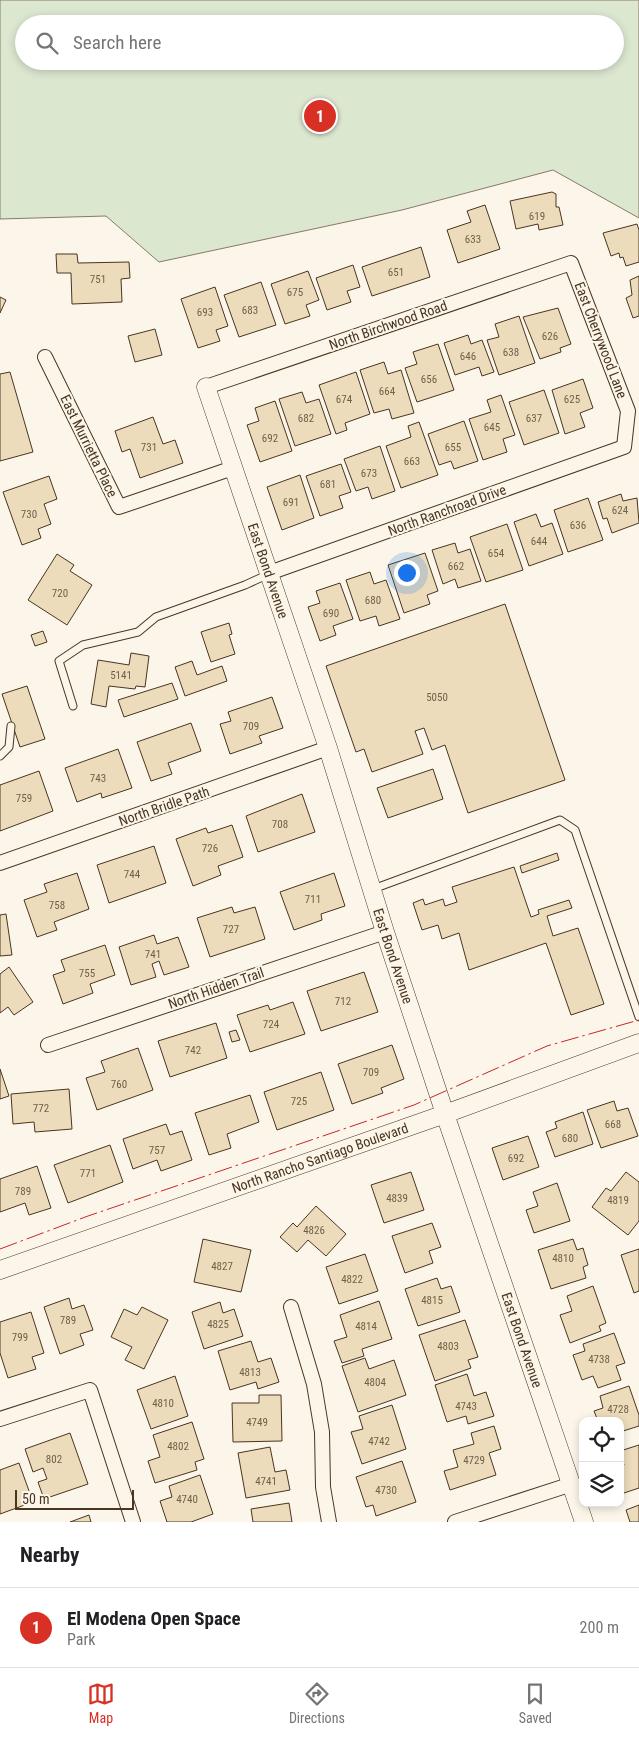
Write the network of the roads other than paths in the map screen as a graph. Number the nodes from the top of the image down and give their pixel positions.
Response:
1 (571, 263) joint
2 (45, 357) dead end
3 (206, 387) joint
4 (624, 447) joint
5 (233, 468) junction
6 (269, 574) junction
7 (73, 706) dead end
8 (11, 726) dead end
9 (328, 748) junction
10 (0, 756) edge
11 (0, 863) edge
12 (372, 889) junction
13 (385, 932) junction
14 (639, 1018) edge
15 (639, 1043) edge
16 (48, 1045) dead end
17 (445, 1114) junction
18 (0, 1270) edge
19 (291, 1307) dead end
20 (0, 1419) edge
21 (572, 1484) junction
22 (134, 1522) edge
23 (330, 1522) edge
24 (455, 1522) edge
25 (584, 1522) edge

1 - 3 street, North Birchwood Road
1 - 4 street, East Cherrywood Lane
2 - 5 street, East Murrietta Place
3 - 5 street, East Bond Avenue
4 - 6 street, North Ranchroad Drive
5 - 6 street, East Bond Avenue
6 - 7 lane
6 - 9 street, East Bond Avenue
8 - 10 lane
9 - 11 street, North Bridle Path
9 - 12 street, East Bond Avenue
12 - 13 street, East Bond Avenue
12 - 14 lane
13 - 16 street, North Hidden Trail
13 - 17 street, East Bond Avenue
15 - 17 street, North Rancho Santiago Boulevard
17 - 18 street, North Rancho Santiago Boulevard
17 - 21 street, East Bond Avenue
19 - 23 street
20 - 22 street
21 - 24 street
21 - 25 street, East Bond Avenue

